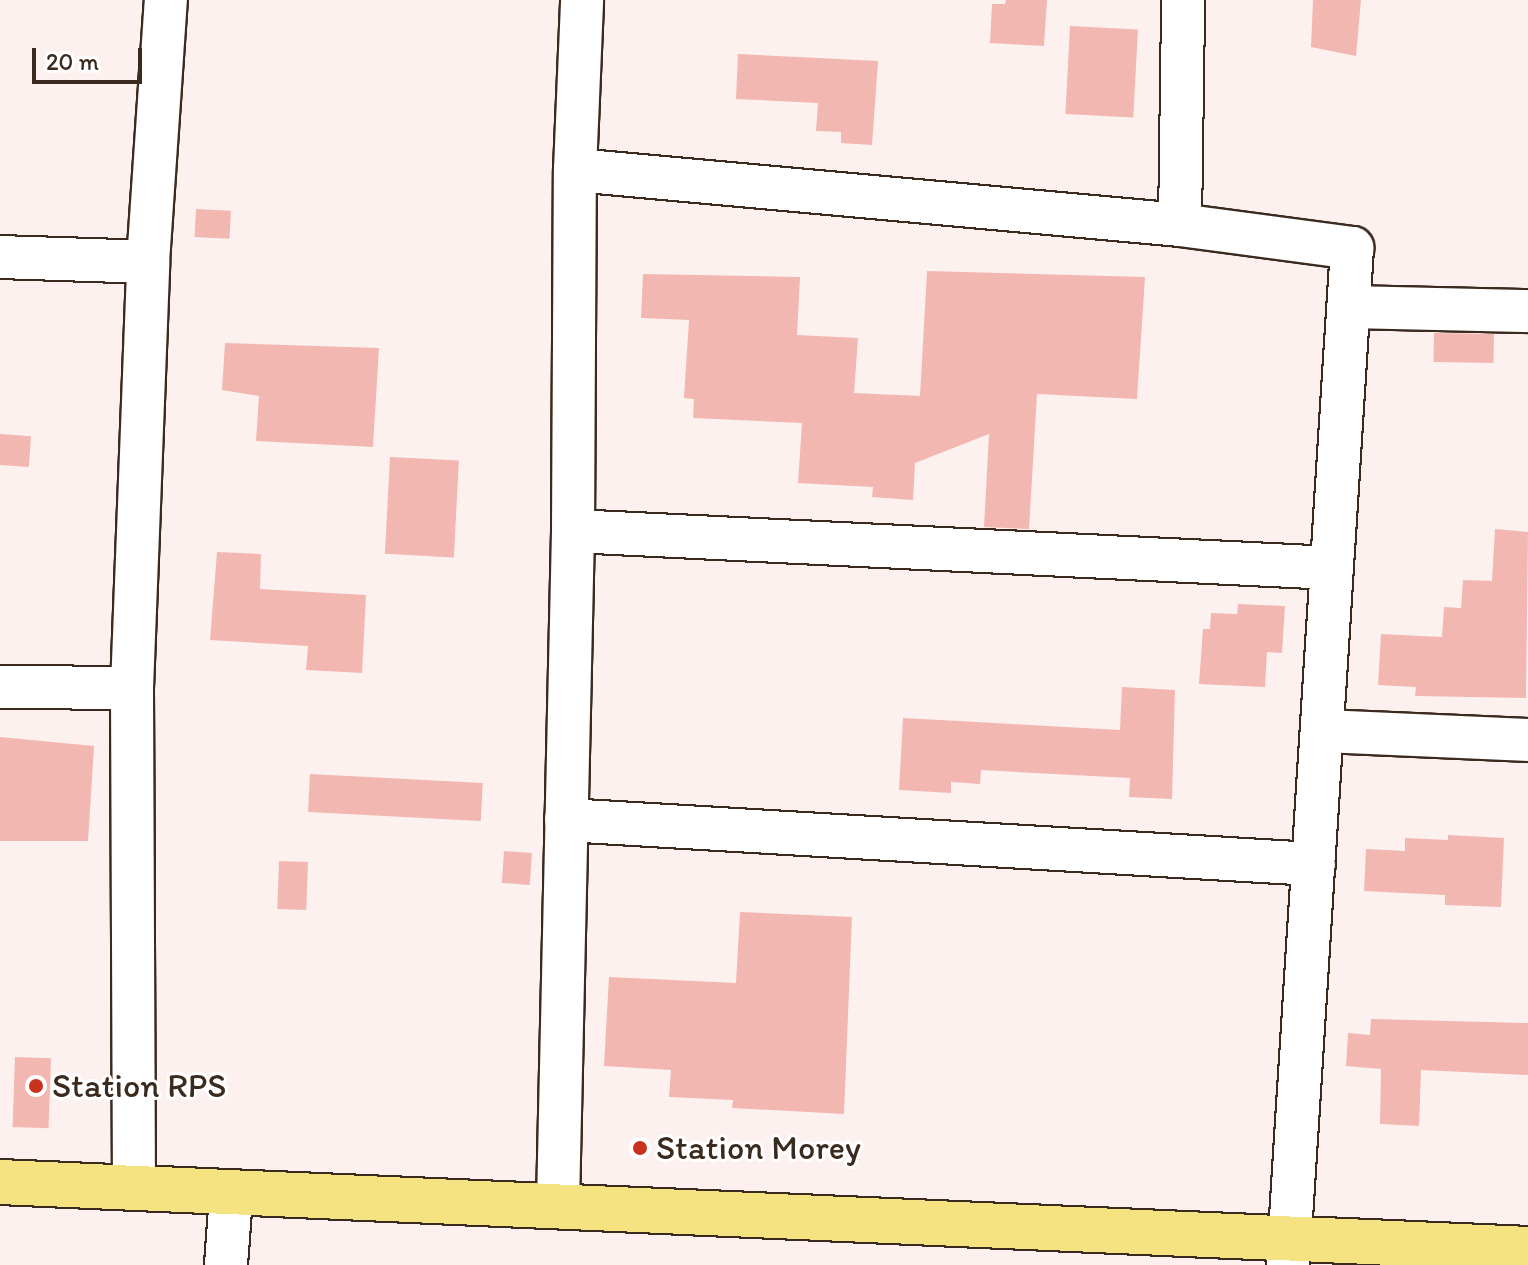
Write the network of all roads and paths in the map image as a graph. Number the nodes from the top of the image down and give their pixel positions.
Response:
1 (166, 0) edge
2 (582, 0) edge
3 (1183, 0) edge
4 (575, 170) junction
5 (1180, 225) junction
6 (0, 257) edge
7 (148, 262) junction
8 (1349, 307) junction
9 (1528, 311) edge
10 (573, 531) junction
11 (1332, 568) junction
12 (0, 687) edge
13 (132, 688) junction
14 (1322, 731) junction
15 (1528, 740) edge
16 (566, 820) junction
17 (1314, 864) junction
18 (0, 1182) edge
19 (134, 1189) junction
20 (231, 1195) junction
21 (558, 1203) junction
22 (1528, 1249) edge
23 (1289, 1252) edge
24 (226, 1265) edge

1 - 7 street
2 - 4 street
3 - 5 street
4 - 5 street
4 - 10 street
5 - 8 street
6 - 7 street
7 - 13 street
8 - 9 street
8 - 11 street
10 - 11 street
10 - 16 street
11 - 14 street
12 - 13 street
13 - 19 street
14 - 15 street
14 - 17 street
16 - 17 street
16 - 21 street
17 - 23 street
18 - 19 main road
19 - 20 main road
20 - 21 main road
20 - 24 street
21 - 23 main road
22 - 23 main road

